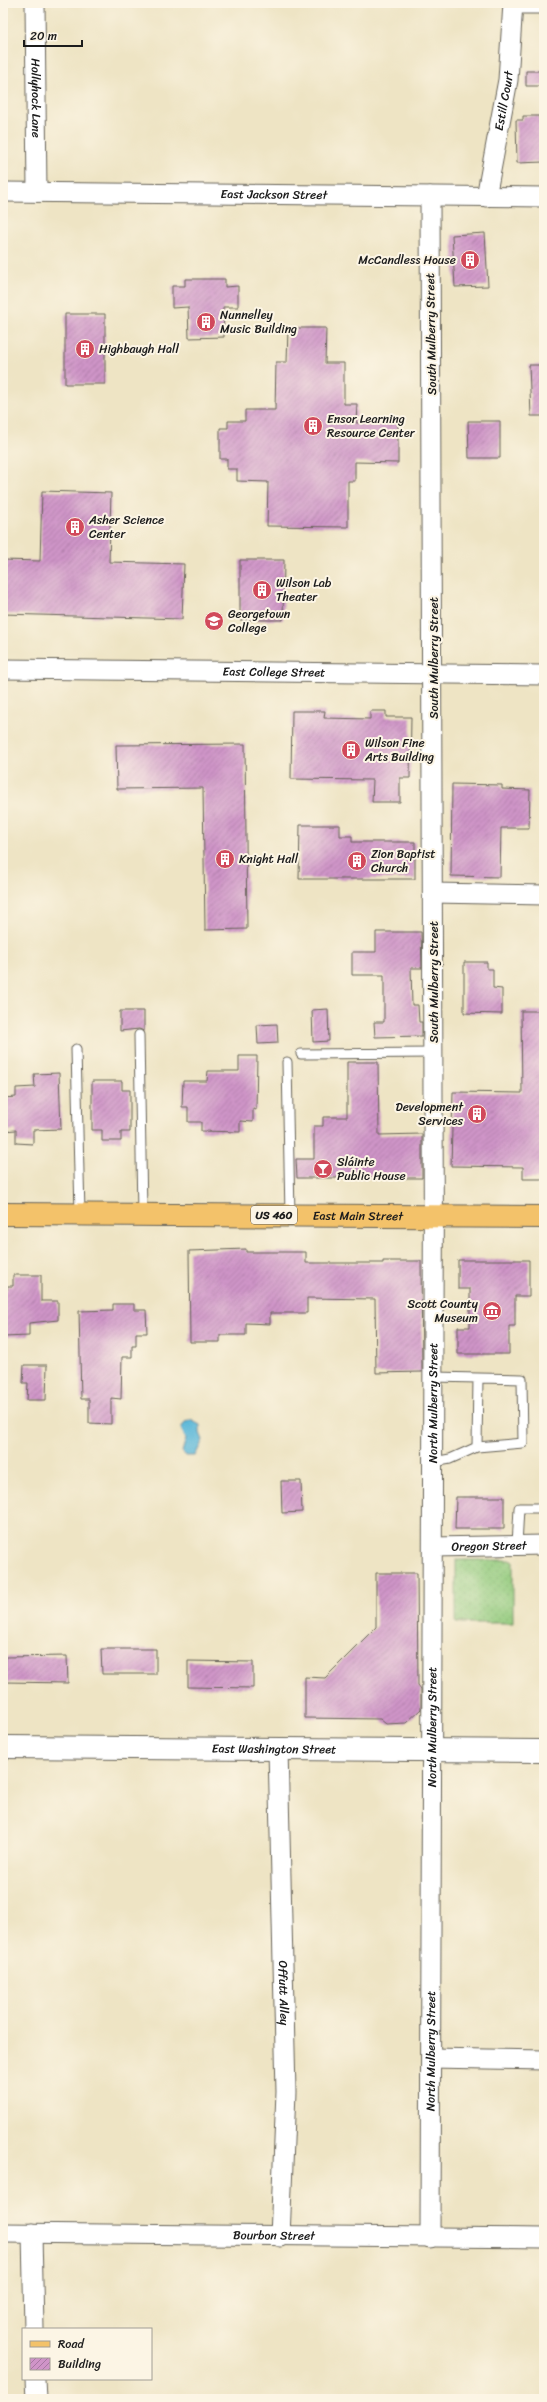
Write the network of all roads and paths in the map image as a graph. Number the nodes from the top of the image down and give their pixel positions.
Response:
1 (35, 3) edge
2 (513, 4) edge
3 (544, 4) edge
4 (3, 192) edge
5 (37, 192) junction
6 (430, 196) junction
7 (486, 197) junction
8 (544, 197) edge
9 (3, 669) edge
10 (434, 674) junction
11 (544, 675) edge
12 (433, 893) junction
13 (544, 895) edge
14 (139, 1035) dead end
15 (76, 1049) dead end
16 (434, 1053) junction
17 (301, 1054) dead end
18 (287, 1062) dead end
19 (3, 1214) edge
20 (80, 1214) junction
21 (142, 1214) junction
22 (290, 1216) junction
23 (434, 1216) junction
24 (544, 1217) edge
25 (434, 1378) junction
26 (478, 1378) junction
27 (477, 1447) junction
28 (434, 1462) junction
29 (544, 1508) edge
30 (517, 1545) junction
31 (544, 1545) edge
32 (434, 1547) junction
33 (3, 1747) edge
34 (278, 1749) junction
35 (432, 1750) junction
36 (544, 1751) edge
37 (431, 2058) junction
38 (544, 2060) edge
39 (3, 2233) edge
40 (32, 2233) junction
41 (280, 2237) junction
42 (430, 2238) junction
43 (544, 2238) edge
44 (34, 2328) edge
45 (35, 2380) edge
46 (36, 2399) edge

1 - 5 street, Hollyhock Lane
2 - 3 street
2 - 7 street, Estill Court
4 - 5 street, East Jackson Street
5 - 6 street, East Jackson Street
6 - 7 street, East Jackson Street
6 - 10 street, South Mulberry Street
7 - 8 street, East Jackson Street
9 - 10 street, East College Street
10 - 11 street, East College Street
10 - 12 street, South Mulberry Street
12 - 13 street
12 - 16 street, South Mulberry Street
14 - 21 lane
15 - 20 lane
16 - 17 lane
16 - 23 street, South Mulberry Street
18 - 22 lane
19 - 20 main road, East Main Street / US 460
20 - 21 main road, East Main Street / US 460
21 - 22 main road, East Main Street / US 460
22 - 23 main road, East Main Street / US 460
23 - 24 main road, East Main Street / US 460
23 - 25 street, North Mulberry Street
25 - 26 lane
25 - 28 street, North Mulberry Street
26 - 27 lane
26 - 27 lane
27 - 28 lane
28 - 32 street, North Mulberry Street
29 - 30 lane
30 - 31 street, Oregon Street
30 - 32 street, Oregon Street
32 - 35 street, North Mulberry Street
33 - 34 street, East Washington Street
34 - 35 street, East Washington Street
34 - 41 street, Offutt Alley
35 - 36 street, East Washington Street
35 - 37 street, North Mulberry Street
37 - 38 street
37 - 42 street, North Mulberry Street
39 - 40 street, Bourbon Street
40 - 41 street, Bourbon Street
40 - 44 street
41 - 42 street, Bourbon Street
42 - 43 street, Bourbon Street
45 - 46 street

